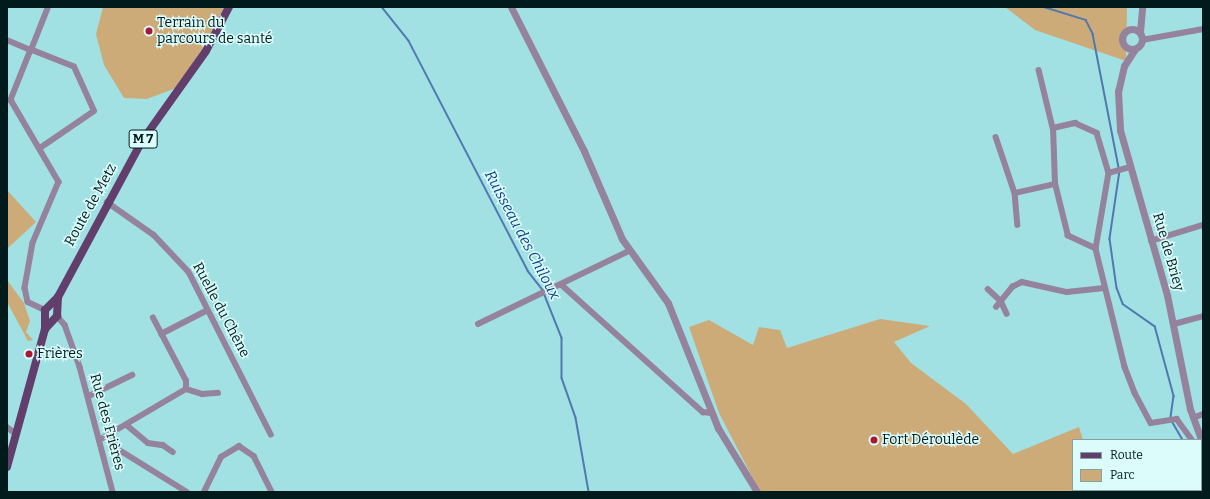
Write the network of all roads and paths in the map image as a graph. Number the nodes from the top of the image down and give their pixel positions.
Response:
1 (48, 7) edge
2 (229, 7) edge
3 (511, 7) edge
4 (1142, 7) edge
5 (1140, 17) junction
6 (1130, 29) junction
7 (1203, 29) edge
8 (1140, 32) junction
9 (7, 40) edge
10 (1142, 40) junction
11 (1123, 44) junction
12 (1135, 49) junction
13 (31, 50) junction
14 (1124, 66) junction
15 (1039, 70) dead end
16 (1053, 128) junction
17 (996, 137) dead end
18 (40, 148) junction
19 (1127, 168) junction
20 (1112, 172) junction
21 (1055, 184) junction
22 (1015, 193) junction
23 (107, 202) junction
24 (1018, 225) dead end
25 (1203, 225) edge
26 (1151, 241) junction
27 (1096, 249) junction
28 (629, 251) junction
29 (562, 285) junction
30 (1104, 288) junction
31 (988, 289) dead end
32 (58, 297) junction
33 (1001, 301) junction
34 (996, 307) dead end
35 (46, 311) junction
36 (206, 311) dead end
37 (1007, 314) dead end
38 (56, 315) junction
39 (1203, 316) edge
40 (153, 318) dead end
41 (478, 324) dead end
42 (1174, 324) junction
43 (45, 329) junction
44 (161, 334) junction
45 (132, 375) dead end
46 (186, 389) junction
47 (218, 393) dead end
48 (89, 396) junction
49 (711, 413) junction
50 (1203, 414) edge
51 (1193, 418) junction
52 (128, 426) junction
53 (7, 427) edge
54 (15, 433) junction
55 (271, 434) dead end
56 (109, 437) junction
57 (101, 439) junction
58 (1191, 439) edge
59 (1201, 439) edge
60 (173, 452) dead end
61 (7, 467) edge
62 (113, 492) edge
63 (187, 492) edge
64 (204, 492) edge
65 (272, 492) edge
66 (757, 492) edge

1 - 13 street
2 - 23 main road, Route de Metz / M 7
3 - 28 street
4 - 5 street
5 - 6 street
5 - 8 street
6 - 8 street
6 - 11 street
7 - 10 street
8 - 10 street
9 - 13 street
10 - 12 street
11 - 12 street
11 - 14 street, Rue de Briey
12 - 14 street, Rue de Briey
13 - 18 street
13 - 18 street
14 - 19 street, Rue de Briey
15 - 16 street
16 - 20 street
16 - 21 street
17 - 22 street
18 - 35 street
19 - 20 street
19 - 26 street, Rue de Briey
20 - 27 street
21 - 22 street
21 - 27 street
22 - 24 street
23 - 32 main road, Route de Metz / M 7
23 - 55 street, Ruelle du Chêne
25 - 26 street
26 - 42 street, Rue de Briey
27 - 30 street
28 - 29 street
28 - 49 street
29 - 41 street
29 - 49 street
30 - 33 street
30 - 58 street
31 - 33 street
32 - 35 main road, Route de Metz / M 7
32 - 38 main road, Route de Metz / M 7
33 - 34 street
33 - 37 street
35 - 38 main road
35 - 38 main road
35 - 43 main road
36 - 44 street
38 - 43 main road
38 - 48 street, Rue des Frières
39 - 42 street
40 - 44 street
42 - 51 street, Rue de Briey
43 - 54 main road
44 - 46 street
45 - 48 street
46 - 47 street
46 - 52 street
48 - 57 street, Rue des Frières
49 - 66 street
50 - 51 street
51 - 59 street, Rue de Briey
52 - 56 street
52 - 60 street
53 - 54 street
54 - 61 main road
56 - 57 street
56 - 63 street
57 - 62 street, Rue des Frières
64 - 65 street

